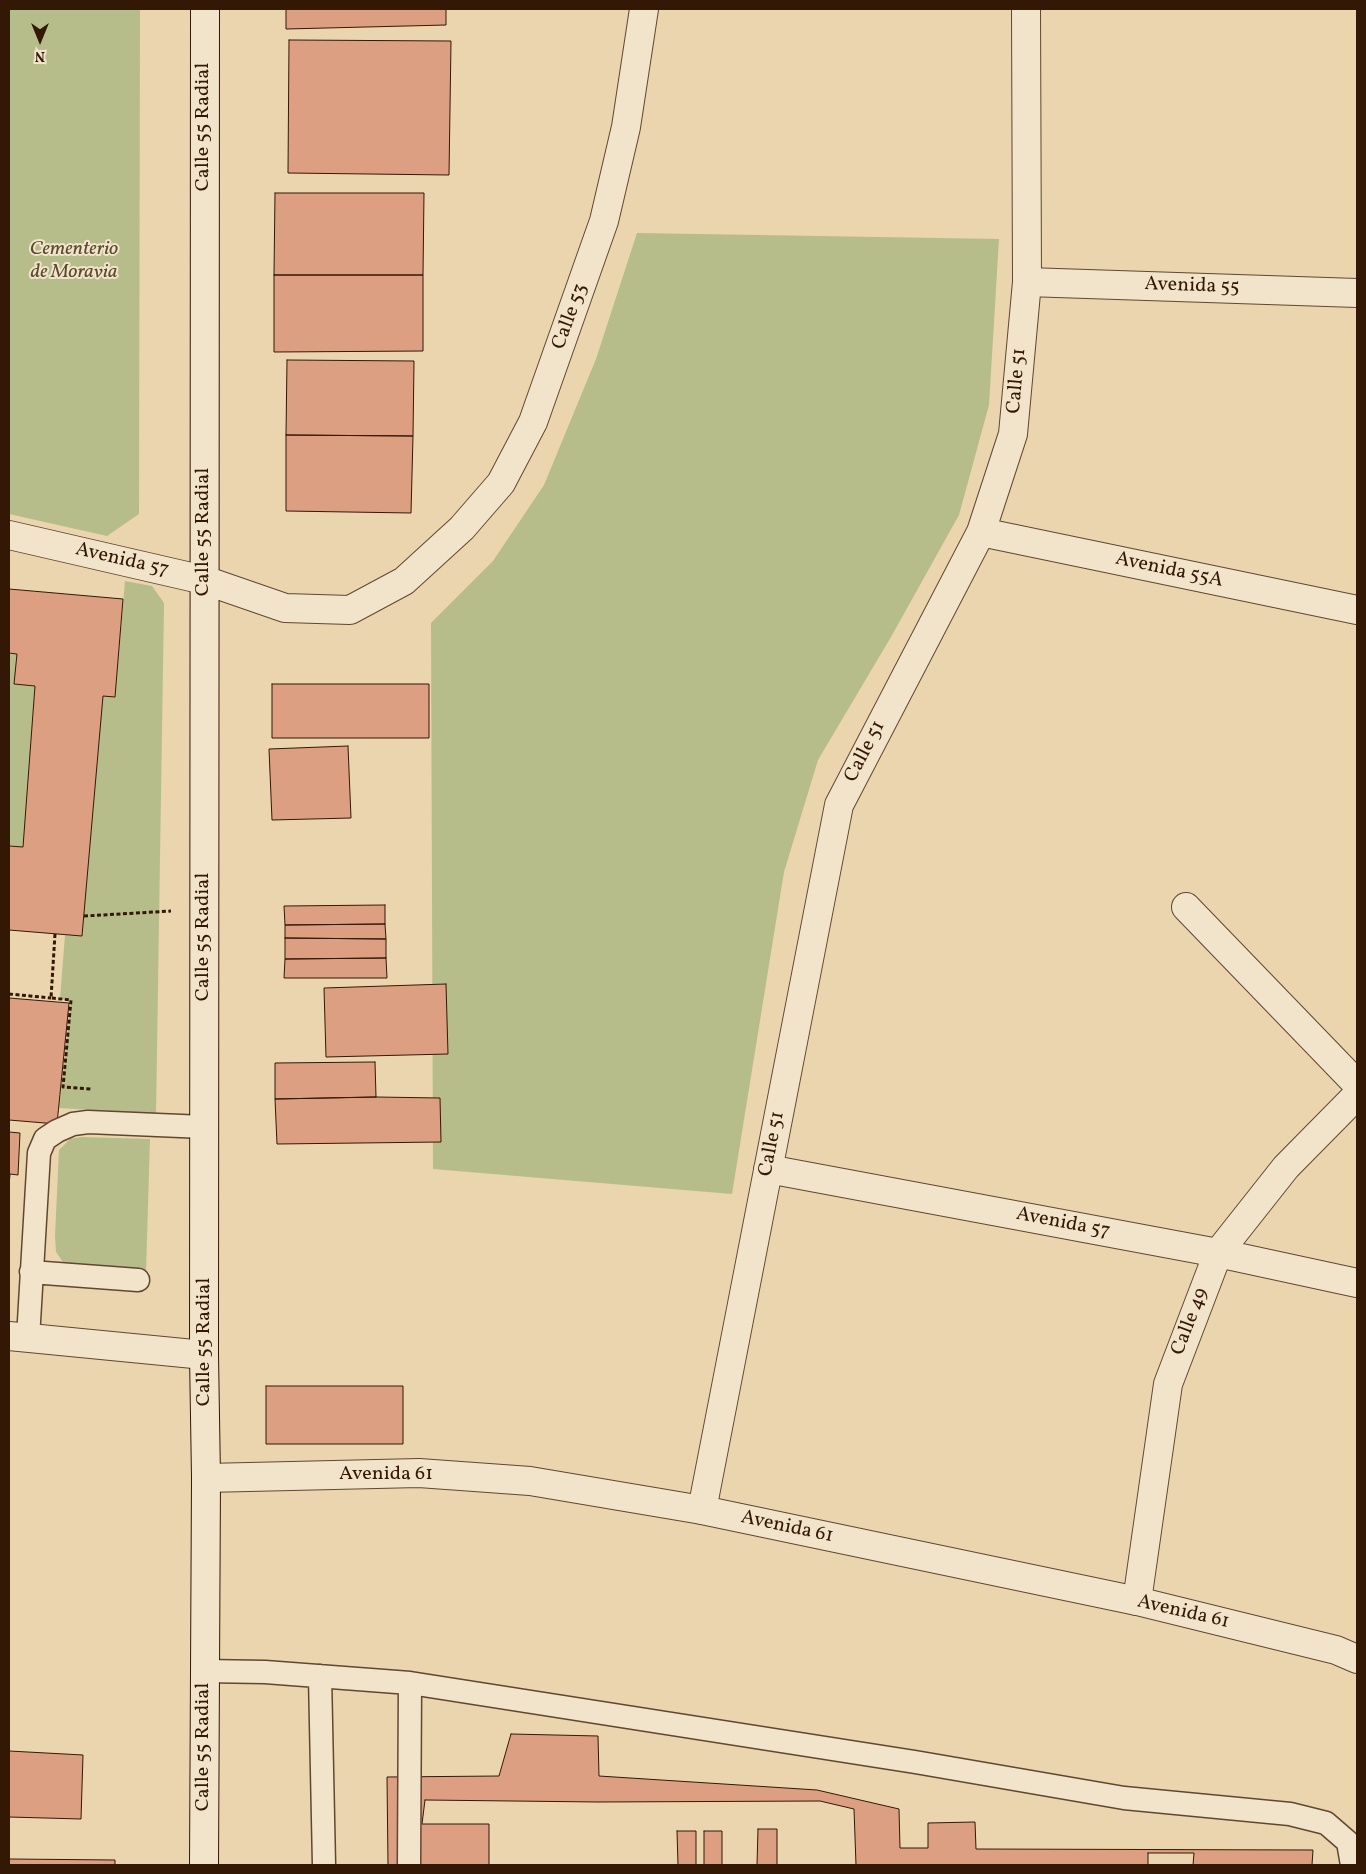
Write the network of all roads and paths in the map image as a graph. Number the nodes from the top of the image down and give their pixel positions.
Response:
1 (204, 9) edge
2 (644, 9) edge
3 (1026, 9) edge
4 (1027, 282) junction
5 (1357, 293) edge
6 (981, 532) junction
7 (9, 536) edge
8 (204, 580) junction
9 (404, 581) joint
10 (1357, 610) edge
11 (1186, 907) dead end
12 (204, 910) junction
13 (84, 916) dead end
14 (55, 934) dead end
15 (9, 994) edge
16 (51, 998) junction
17 (1357, 1084) edge
18 (100, 1090) dead end
19 (1357, 1095) edge
20 (204, 1126) junction
21 (768, 1169) junction
22 (1218, 1253) junction
23 (31, 1272) junction
24 (138, 1280) dead end
25 (1357, 1283) edge
26 (18, 1337) edge
27 (204, 1355) junction
28 (206, 1478) junction
29 (702, 1510) junction
30 (1137, 1601) junction
31 (1357, 1658) edge
32 (204, 1671) junction
33 (320, 1676) junction
34 (410, 1682) junction
35 (204, 1865) edge
36 (324, 1865) edge
37 (409, 1865) edge
38 (1352, 1865) edge

1 - 8 street, Calle 55 Radial
2 - 9 street, Calle 53
3 - 4 street, Calle 51
4 - 5 street, Avenida 55
4 - 6 street, Calle 51
6 - 10 street, Avenida 55A
6 - 21 street, Calle 51
7 - 8 street, Avenida 57
8 - 9 street, Avenida 57
8 - 12 street, Calle 55 Radial
11 - 17 street
12 - 13 path
12 - 20 street, Calle 55 Radial
14 - 16 path
15 - 16 path
16 - 18 path
19 - 22 street, Calle 49
20 - 23 lane
20 - 27 street, Calle 55 Radial
21 - 22 street, Avenida 57
21 - 29 street, Calle 51
22 - 25 street, Avenida 57
22 - 30 street, Calle 49
23 - 24 lane
23 - 26 lane
26 - 27 street
27 - 28 street, Calle 55 Radial
28 - 29 street, Avenida 61
28 - 32 street, Calle 55 Radial
29 - 30 street, Avenida 61
30 - 31 street, Avenida 61
32 - 33 lane
32 - 35 street, Calle 55 Radial
33 - 34 lane
33 - 36 lane
34 - 37 lane
34 - 38 lane

